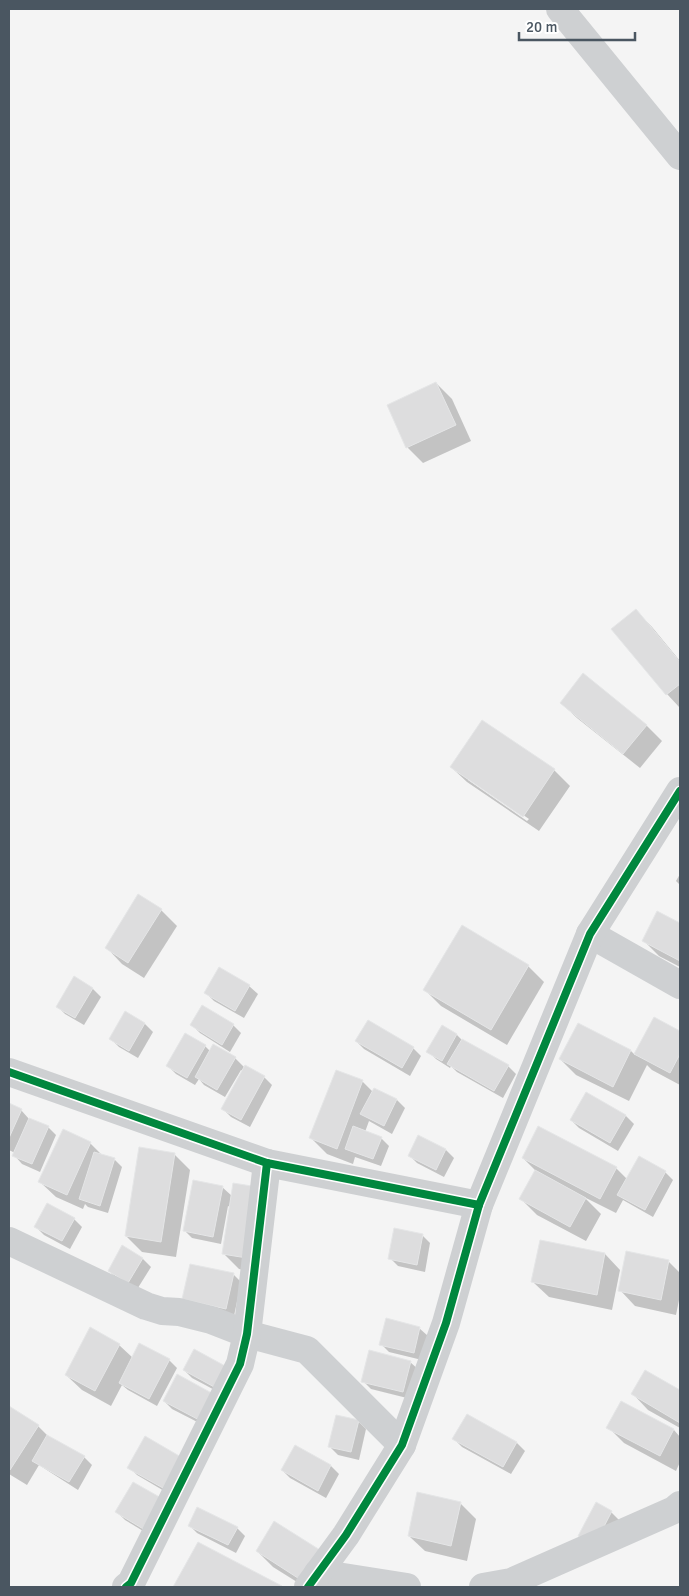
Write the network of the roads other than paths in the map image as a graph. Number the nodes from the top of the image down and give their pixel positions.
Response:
1 (560, 9) edge
2 (680, 156) edge
3 (680, 791) edge
4 (590, 934) junction
5 (680, 985) edge
6 (9, 1072) edge
7 (267, 1163) junction
8 (479, 1205) junction
9 (9, 1241) edge
10 (247, 1334) junction
11 (402, 1445) junction
12 (680, 1505) edge
13 (313, 1580) edge
14 (126, 1587) edge
15 (407, 1587) edge
16 (483, 1587) edge

1 - 2 street
3 - 4 street
4 - 5 street
4 - 8 street
6 - 7 street
7 - 8 street
7 - 10 street
8 - 11 street
9 - 10 street
10 - 11 street
10 - 14 street
11 - 13 street
12 - 16 street
13 - 15 street

